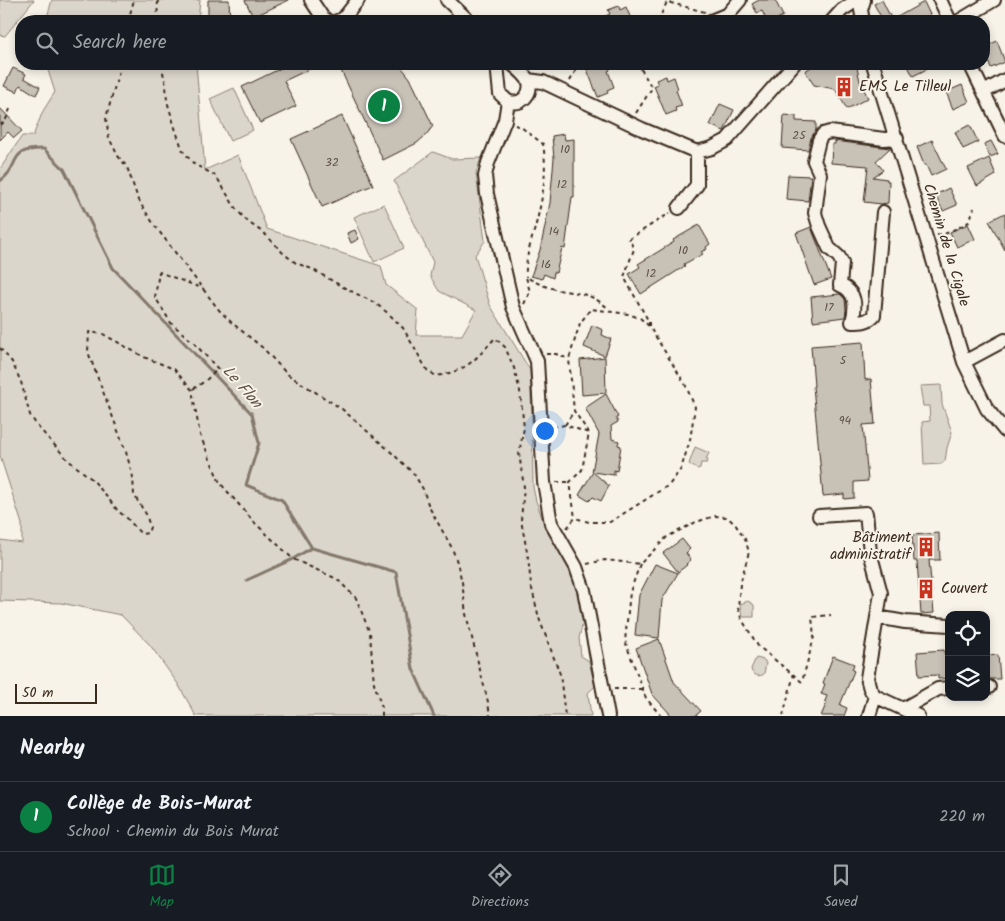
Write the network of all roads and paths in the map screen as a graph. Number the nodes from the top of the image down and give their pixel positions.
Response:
1 (134, 0) edge
2 (158, 0) edge
3 (311, 0) edge
4 (358, 0) edge
5 (447, 0) edge
6 (740, 0) edge
7 (857, 0) edge
8 (864, 0) edge
9 (940, 0) edge
10 (994, 0) edge
11 (130, 15) edge
12 (157, 15) edge
13 (321, 15) edge
14 (347, 15) edge
15 (463, 15) edge
16 (661, 15) edge
17 (705, 15) edge
18 (726, 15) edge
19 (837, 15) edge
20 (861, 15) edge
21 (947, 15) edge
22 (969, 15) edge
23 (119, 70) edge
24 (162, 70) edge
25 (498, 70) edge
26 (518, 70) edge
27 (576, 70) edge
28 (642, 70) edge
29 (789, 70) edge
30 (875, 70) edge
31 (973, 70) edge
32 (528, 80) junction
33 (1005, 80) edge
34 (564, 92) junction
35 (984, 92) junction
36 (508, 102) junction
37 (10, 109) dead end
38 (511, 123) dead end
39 (630, 124) junction
40 (0, 125) edge
41 (1005, 136) edge
42 (897, 138) junction
43 (696, 152) junction
44 (678, 208) joint
45 (974, 208) dead end
46 (884, 212) dead end
47 (935, 236) dead end
48 (526, 277) junction
49 (204, 289) junction
50 (520, 307) dead end
51 (610, 310) junction
52 (649, 326) junction
53 (1005, 340) edge
54 (0, 348) edge
55 (541, 354) dead end
56 (569, 359) junction
57 (964, 362) junction
58 (192, 390) junction
59 (574, 411) junction
60 (565, 425) junction
61 (548, 428) dead end
62 (1005, 431) edge
63 (589, 433) junction
64 (551, 482) dead end
65 (570, 482) junction
66 (819, 516) dead end
67 (575, 518) junction
68 (564, 532) dead end
69 (640, 564) junction
70 (580, 565) dead end
71 (831, 615) dead end
72 (877, 618) junction
73 (945, 625) edge
74 (794, 674) junction
75 (945, 688) edge
76 (607, 689) dead end
77 (643, 689) junction
78 (875, 696) junction
79 (903, 709) junction
80 (382, 716) edge
81 (490, 716) edge
82 (565, 716) edge
83 (608, 716) edge
84 (661, 716) edge
85 (783, 716) edge
86 (869, 716) edge
87 (918, 716) edge

1 - 11 path
2 - 12 path
3 - 13 street
4 - 14 street
5 - 15 street
6 - 18 street
7 - 19 street
8 - 20 street
9 - 21 street
10 - 22 street
16 - 17 path
23 - 49 path
24 - 82 path
25 - 36 street
26 - 32 street
27 - 34 path
28 - 39 path
29 - 43 street
30 - 42 street, Chemin de la Cigale
31 - 35 street
32 - 34 street
32 - 36 street
33 - 35 street
34 - 39 street
35 - 41 street
36 - 83 street
37 - 40 path
38 - 48 path
39 - 43 street
42 - 46 street
42 - 57 street, Chemin de la Cigale
43 - 44 street
44 - 52 path
45 - 47 path
48 - 50 path
48 - 51 path
49 - 58 path
49 - 81 path
51 - 52 path
51 - 56 path
52 - 67 path
53 - 57 street
54 - 58 path
55 - 56 path
56 - 59 path
57 - 62 street, Chemin de la Cigale
58 - 80 path
59 - 60 path
59 - 63 path
60 - 61 path
60 - 63 path
63 - 65 path
64 - 65 path
65 - 67 path
66 - 72 street
67 - 68 path
69 - 70 path
69 - 74 path
69 - 77 path
71 - 74 path
72 - 73 street
72 - 78 street
74 - 85 path
75 - 79 street
76 - 77 path
77 - 84 path
78 - 79 street
78 - 86 street
79 - 87 street

